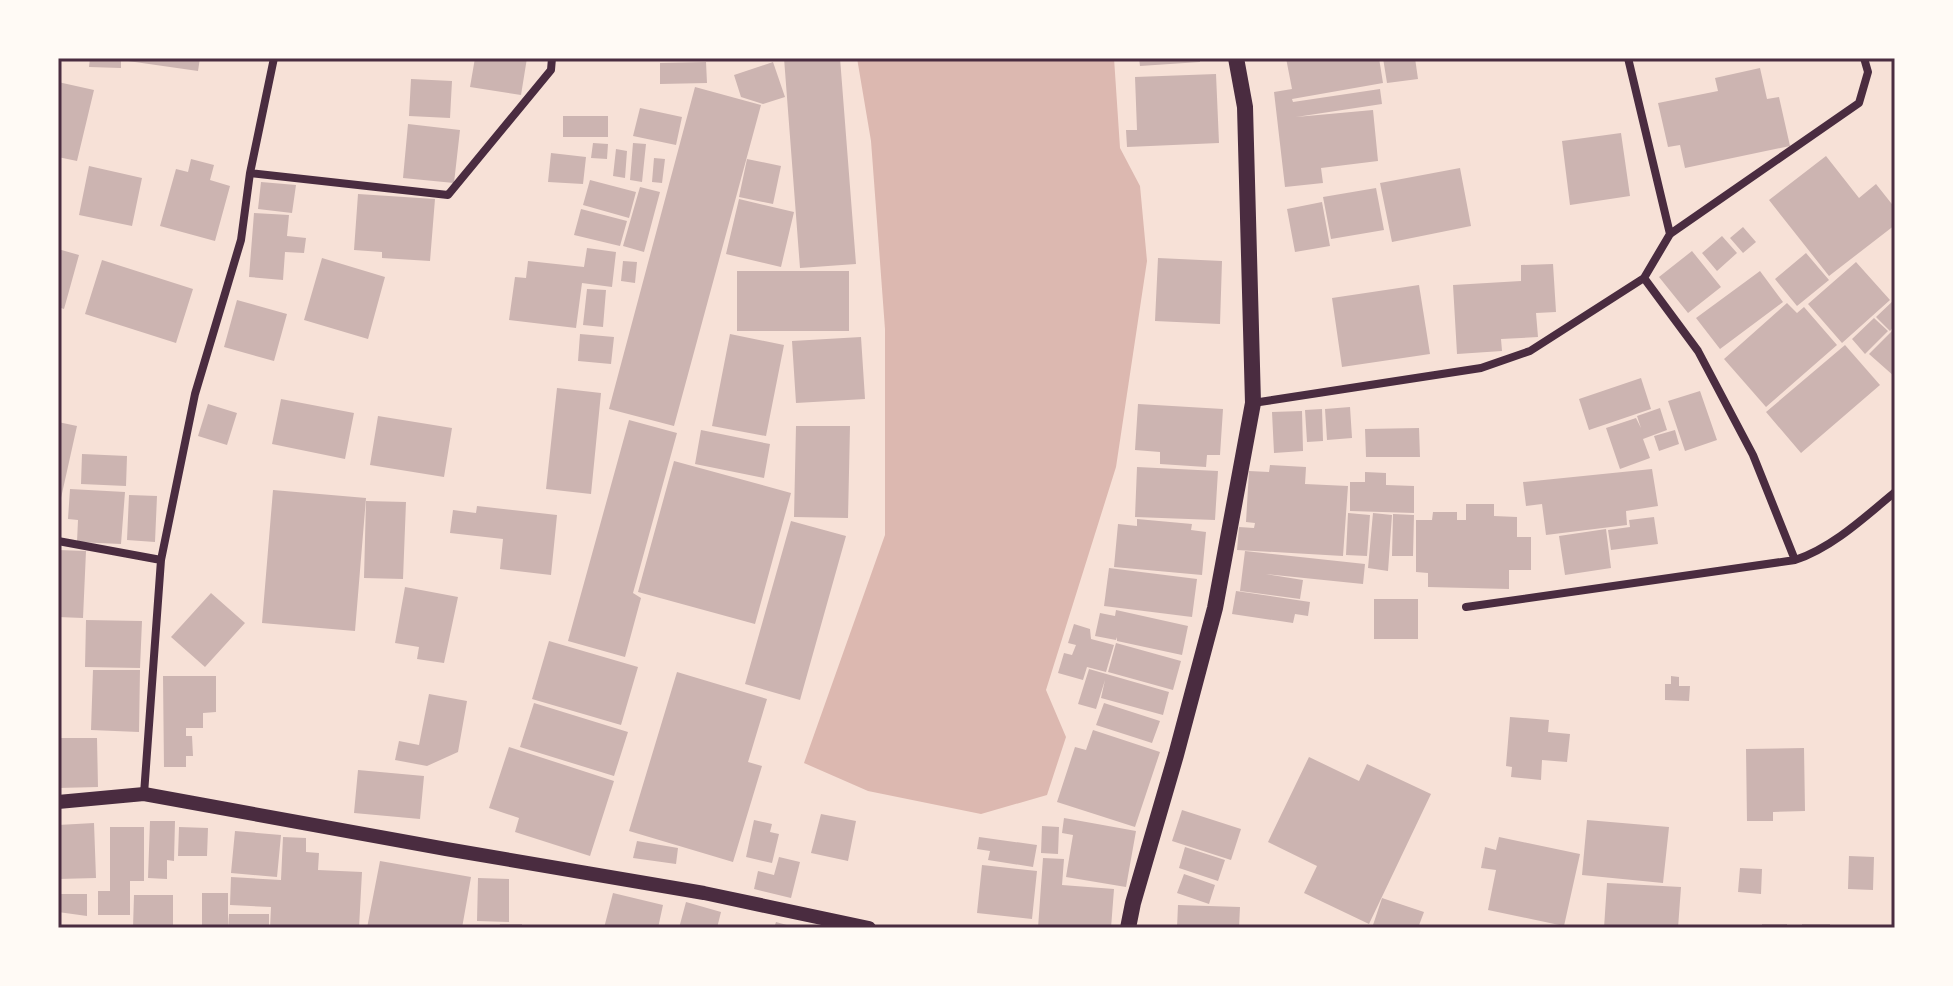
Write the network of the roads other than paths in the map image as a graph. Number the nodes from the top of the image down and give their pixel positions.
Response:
1 (274, 58) edge
2 (552, 58) edge
3 (1236, 58) edge
4 (1628, 58) edge
5 (1864, 58) edge
6 (250, 173) junction
7 (1670, 234) junction
8 (1644, 278) junction
9 (1253, 403) junction
10 (1895, 492) edge
11 (58, 541) edge
12 (161, 560) junction
13 (1795, 560) junction
14 (1466, 607) dead end
15 (144, 794) junction
16 (58, 802) edge
17 (869, 928) edge
18 (1128, 928) edge

1 - 6 street
2 - 6 street
3 - 9 main road
4 - 7 street
5 - 7 street
6 - 12 street
7 - 8 street
8 - 9 street
8 - 13 street
9 - 18 main road
10 - 13 street
11 - 12 street
12 - 15 street
13 - 14 street
15 - 16 street
15 - 17 street

